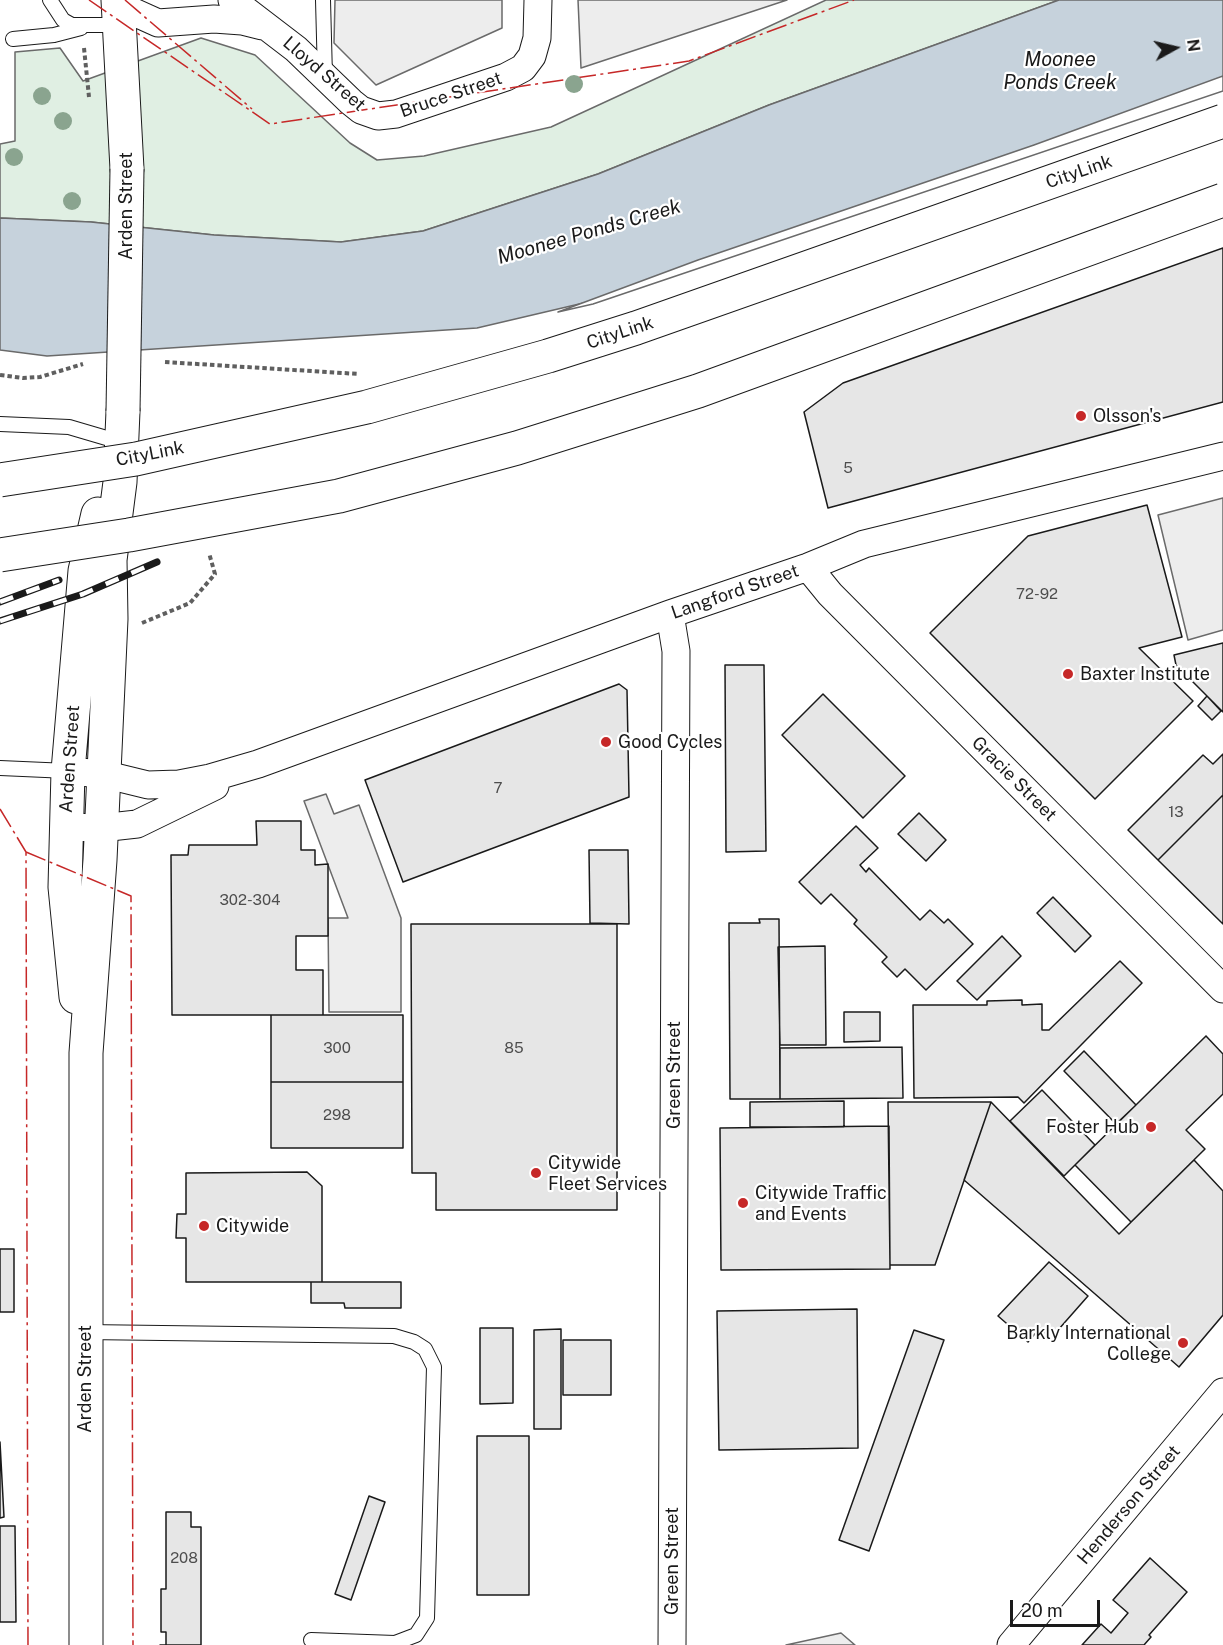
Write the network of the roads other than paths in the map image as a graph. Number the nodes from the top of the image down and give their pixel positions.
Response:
1 (51, 0) edge
2 (232, 0) edge
3 (323, 0) edge
4 (538, 0) edge
5 (121, 7) edge
6 (83, 27) junction
7 (272, 30) junction
8 (13, 39) dead end
9 (325, 77) junction
10 (378, 116) joint
11 (1223, 121) edge
12 (1223, 200) edge
13 (0, 424) edge
14 (122, 426) junction
15 (1223, 456) edge
16 (0, 480) edge
17 (0, 555) edge
18 (807, 567) junction
19 (670, 614) junction
20 (258, 764) junction
21 (0, 768) edge
22 (68, 771) junction
23 (103, 774) junction
24 (66, 827) junction
25 (101, 828) junction
26 (1223, 988) edge
27 (85, 1112) junction
28 (85, 1332) junction
29 (1223, 1392) edge
30 (311, 1640) dead end
31 (86, 1645) edge
32 (672, 1645) edge
33 (1011, 1645) edge

1 - 6 lane
2 - 7 street, Lloyd Street
3 - 9 lane
4 - 10 street, Bruce Street
5 - 6 lane
5 - 7 street, Lloyd Street
5 - 14 main road, Arden Street, bridge
6 - 8 lane
7 - 9 street, Lloyd Street
9 - 10 street, Lloyd Street
11 - 16 main road, CityLink, bridge
12 - 17 main road, bridge
13 - 14 lane
14 - 22 main road, Arden Street
14 - 23 main road, Arden Street
15 - 18 street, Langford Street
18 - 19 street, Langford Street
18 - 26 street, Gracie Street
19 - 20 street, Langford Street
19 - 32 street, Green Street
20 - 23 street, Langford Street
20 - 25 street, Langford Street
21 - 22 lane
22 - 23 street, Langford Street
22 - 24 main road, Arden Street
23 - 25 main road, Arden Street
24 - 25 street, Langford Street
24 - 27 main road, Arden Street
25 - 27 main road, Arden Street
27 - 28 main road, Arden Street
28 - 30 lane
28 - 31 main road, Arden Street
29 - 33 street, Henderson Street

